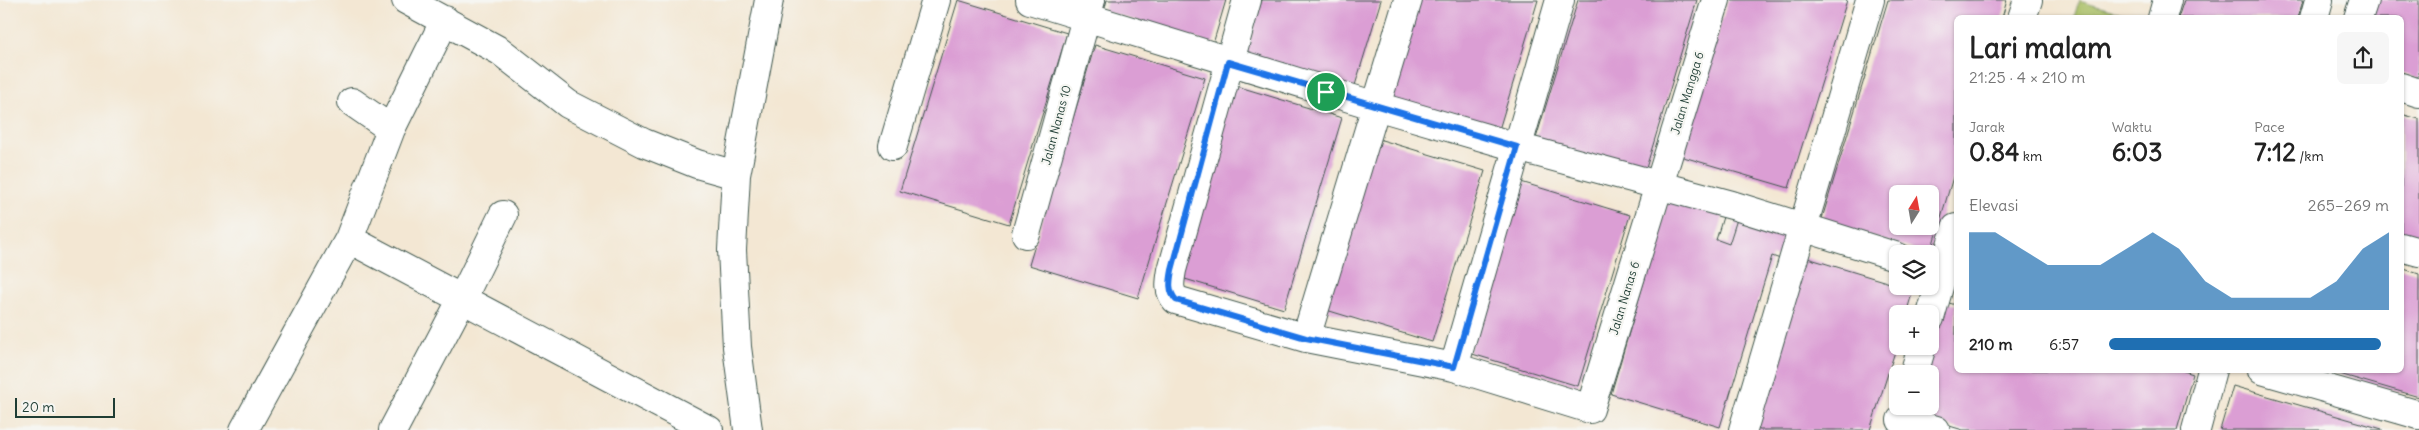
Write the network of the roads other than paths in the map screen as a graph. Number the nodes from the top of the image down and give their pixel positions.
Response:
1 (406, 0) edge
2 (769, 0) edge
3 (936, 0) edge
4 (1030, 0) edge
5 (1247, 0) edge
6 (1408, 0) edge
7 (1560, 0) edge
8 (1716, 0) edge
9 (1870, 0) edge
10 (2028, 0) edge
11 (2167, 0) edge
12 (2319, 0) edge
13 (2364, 0) edge
14 (1088, 8) edge
15 (2023, 15) edge
16 (2163, 15) edge
17 (2315, 15) edge
18 (2359, 15) edge
19 (445, 20) junction
20 (1228, 62) junction
21 (2404, 89) edge
22 (2419, 93) edge
23 (352, 102) dead end
24 (1376, 106) junction
25 (391, 129) junction
26 (893, 146) dead end
27 (1517, 147) junction
28 (736, 175) junction
29 (1658, 186) junction
30 (503, 215) dead end
31 (1802, 226) junction
32 (1026, 234) dead end
33 (1954, 235) edge
34 (349, 239) junction
35 (2404, 248) edge
36 (2419, 252) edge
37 (1889, 254) edge
38 (1943, 272) edge
39 (462, 299) junction
40 (1934, 305) edge
41 (1306, 338) junction
42 (1454, 367) junction
43 (2211, 373) edge
44 (2272, 373) edge
45 (2419, 415) edge
46 (1902, 419) edge
47 (244, 430) edge
48 (393, 430) edge
49 (709, 430) edge
50 (748, 430) edge
51 (1743, 430) edge
52 (1936, 430) edge
53 (2196, 430) edge

1 - 19 street
2 - 28 street
3 - 26 street
4 - 14 street
5 - 20 street
6 - 24 street
7 - 27 street
8 - 29 street, Jalan Mangga 6
9 - 31 street
10 - 15 street
11 - 16 street
12 - 17 street
13 - 18 street
14 - 20 street
14 - 32 street, Jalan Nanas 10
19 - 25 street
19 - 28 street
20 - 24 street
20 - 41 street
21 - 22 street
23 - 25 street
24 - 27 street
24 - 41 street
25 - 34 street
27 - 29 street
27 - 42 street
28 - 50 street
29 - 31 street
29 - 42 street, Jalan Nanas 6
30 - 39 street
31 - 37 street
31 - 51 street
33 - 38 street
34 - 39 street
34 - 47 street
35 - 36 street
38 - 40 street
39 - 48 street
39 - 49 street
41 - 42 street
43 - 53 street
44 - 45 street
46 - 52 street

